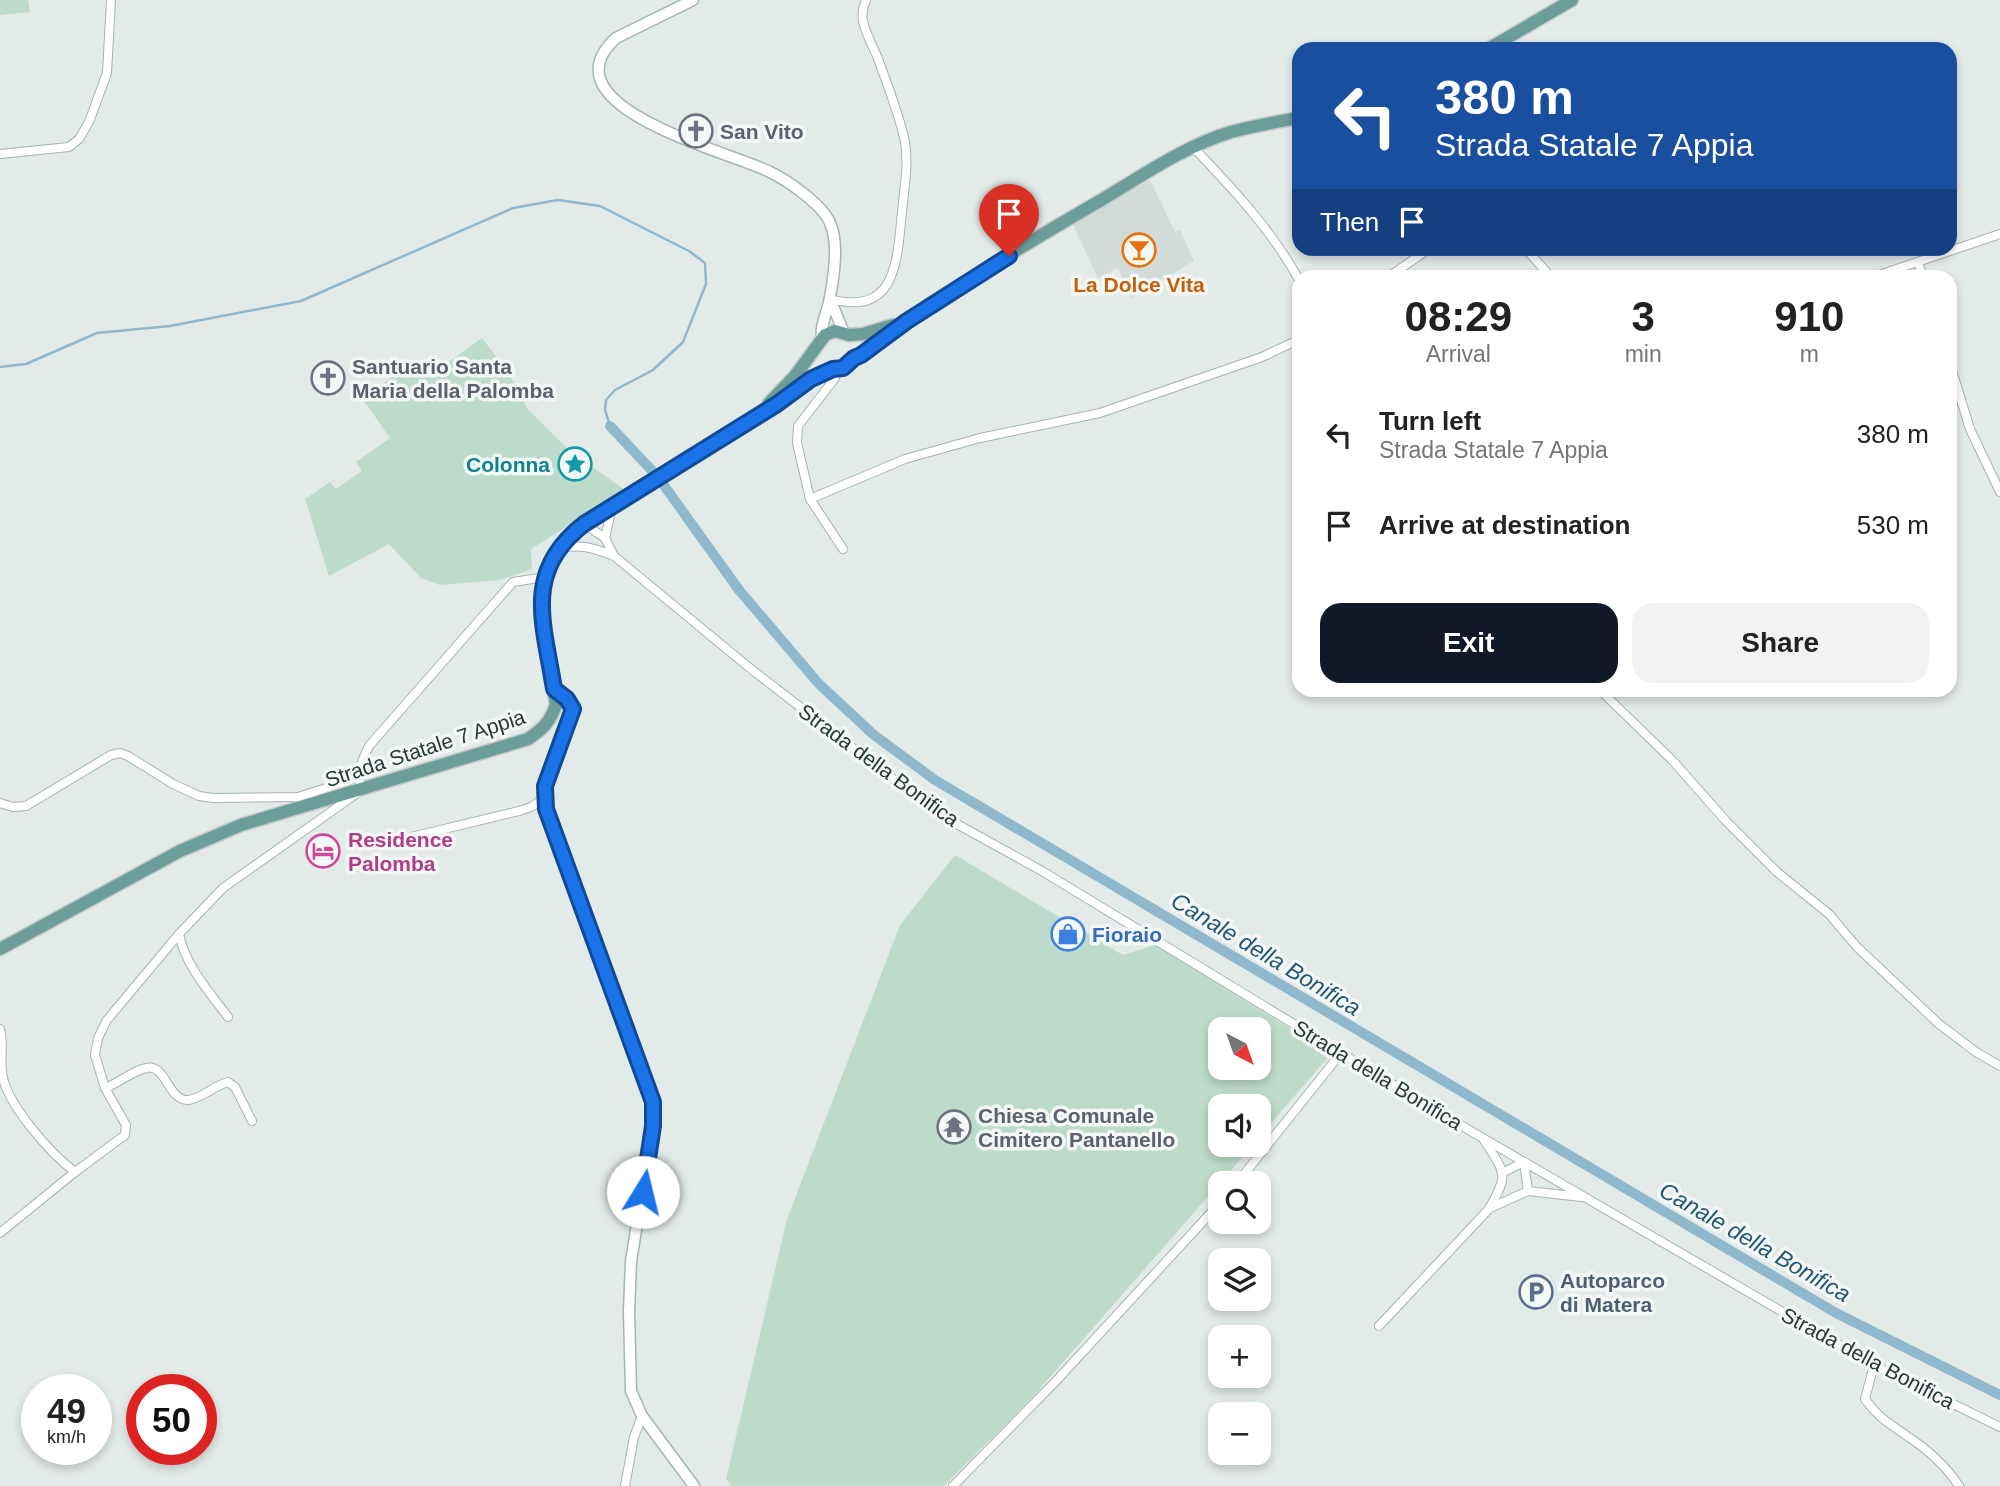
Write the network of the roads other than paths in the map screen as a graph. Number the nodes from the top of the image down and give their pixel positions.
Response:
1 (111, 0) edge
2 (693, 0) edge
3 (866, 0) edge
4 (1572, 0) edge
5 (1500, 42) edge
6 (1292, 119) edge
7 (1193, 147) junction
8 (0, 154) edge
9 (2000, 234) edge
10 (1957, 249) edge
11 (1419, 256) edge
12 (1532, 256) edge
13 (1938, 256) edge
14 (1918, 263) junction
15 (1293, 270) edge
16 (1399, 270) edge
17 (1545, 270) edge
18 (1895, 270) edge
19 (1921, 270) edge
20 (830, 299) junction
21 (907, 321) junction
22 (847, 334) junction
23 (820, 343) junction
24 (1292, 343) edge
25 (854, 358) junction
26 (836, 369) junction
27 (1957, 387) edge
28 (762, 412) junction
29 (2000, 492) edge
30 (810, 499) junction
31 (611, 507) junction
32 (584, 524) junction
33 (606, 538) junction
34 (591, 547) junction
35 (558, 548) junction
36 (843, 549) dead end
37 (614, 556) junction
38 (545, 577) junction
39 (554, 689) junction
40 (1607, 697) edge
41 (360, 784) junction
42 (544, 798) junction
43 (0, 803) edge
44 (402, 839) dead end
45 (179, 934) junction
46 (0, 949) edge
47 (228, 1017) dead end
48 (0, 1029) edge
49 (1342, 1053) junction
50 (2000, 1066) edge
51 (105, 1088) junction
52 (252, 1122) dead end
53 (1483, 1138) junction
54 (1524, 1162) junction
55 (1247, 1171) edge
56 (75, 1172) junction
57 (1502, 1173) junction
58 (1528, 1191) junction
59 (1585, 1197) junction
60 (1488, 1210) junction
61 (1208, 1216) edge
62 (0, 1233) edge
63 (1379, 1326) dead end
64 (1874, 1365) junction
65 (642, 1416) junction
66 (2000, 1427) edge
67 (692, 1483) edge
68 (625, 1486) edge
69 (953, 1486) edge
70 (1959, 1486) edge

1 - 8 street
2 - 20 main road
3 - 20 street
4 - 5 main road
6 - 7 main road, Strada Statale 7 Appia
7 - 15 street
7 - 21 main road, Strada Statale 7 Appia
9 - 10 street
11 - 16 street
12 - 17 street
13 - 14 street
14 - 18 street
14 - 19 street
20 - 22 main road
20 - 23 main road
21 - 22 main road, Strada Statale 7 Appia
21 - 25 main road, Strada Statale 7 Appia
22 - 23 main road, Strada Statale 7 Appia
22 - 25 main road
23 - 26 main road
23 - 28 main road, Strada Statale 7 Appia
24 - 30 street
25 - 26 main road, Strada Statale 7 Appia
26 - 28 main road, Strada Statale 7 Appia
26 - 30 street
27 - 29 street
28 - 31 main road, Strada Statale 7 Appia
30 - 36 street
31 - 32 main road, Strada Statale 7 Appia
31 - 33 street
32 - 33 street
32 - 34 street
32 - 35 main road, Strada Statale 7 Appia
33 - 37 street
34 - 35 street
34 - 37 street
35 - 38 main road, Strada Statale 7 Appia
37 - 49 street, Strada della Bonifica
38 - 39 main road, Strada Statale 7 Appia
38 - 41 street
39 - 41 main road, Strada Statale 7 Appia
39 - 42 main road
40 - 50 street
41 - 43 street
41 - 45 street
41 - 46 main road, Strada Statale 7 Appia
42 - 44 street
42 - 65 main road
45 - 47 street
45 - 51 street
48 - 56 street
49 - 53 street, Strada della Bonifica
49 - 55 street
51 - 52 street
51 - 56 street
53 - 54 street, Strada della Bonifica
53 - 57 street
54 - 57 street
54 - 58 street
54 - 59 street, Strada della Bonifica
56 - 62 street
57 - 60 street
58 - 59 street
58 - 60 street
59 - 64 street, Strada della Bonifica
60 - 63 street
61 - 69 street
64 - 66 street, Strada della Bonifica
64 - 70 street
65 - 67 main road
65 - 68 street

